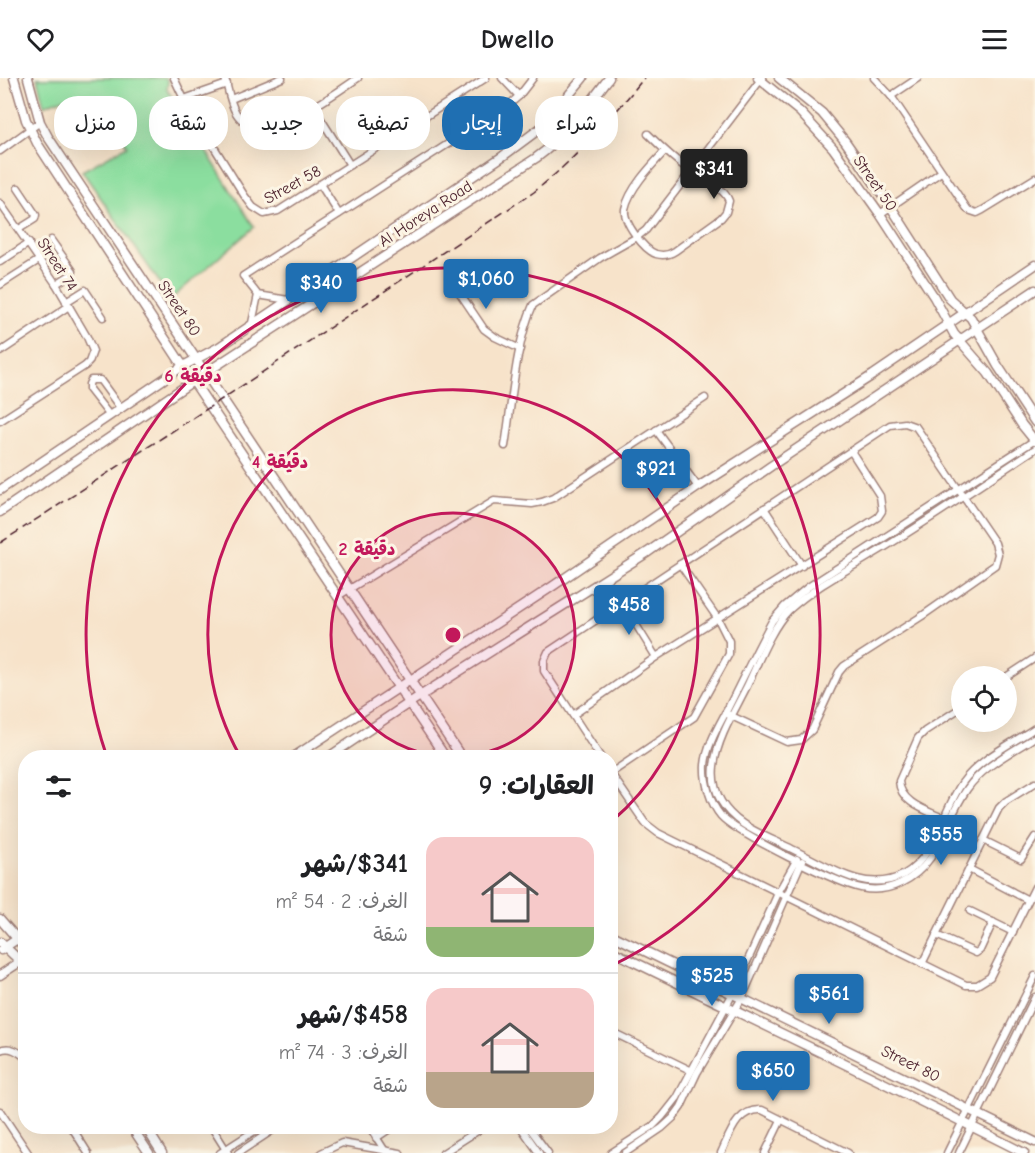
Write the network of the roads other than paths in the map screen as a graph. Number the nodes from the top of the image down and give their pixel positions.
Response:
1 (14, 78) edge
2 (28, 78) edge
3 (174, 78) edge
4 (282, 78) edge
5 (358, 78) edge
6 (486, 78) edge
7 (502, 78) edge
8 (533, 78) edge
9 (583, 78) edge
10 (609, 78) edge
11 (779, 78) edge
12 (874, 78) edge
13 (918, 78) edge
14 (761, 79) edge
15 (349, 80) edge
16 (226, 81) edge
17 (183, 96) edge
18 (191, 96) edge
19 (519, 96) joint
20 (891, 96) junction
21 (231, 99) junction
22 (324, 100) edge
23 (240, 118) edge
24 (40, 122) junction
25 (324, 124) edge
26 (30, 130) junction
27 (648, 134) dead end
28 (442, 148) edge
29 (0, 150) edge
30 (216, 150) edge
31 (665, 151) junction
32 (350, 165) junction
33 (692, 172) junction
34 (941, 172) junction
35 (1035, 178) edge
36 (320, 184) junction
37 (18, 188) dead end
38 (0, 202) edge
39 (891, 207) junction
40 (339, 214) junction
41 (880, 214) junction
42 (20, 230) junction
43 (637, 237) junction
44 (51, 240) dead end
45 (28, 243) junction
46 (39, 260) junction
47 (0, 262) edge
48 (1035, 265) edge
49 (449, 277) dead end
50 (56, 284) junction
51 (0, 285) edge
52 (1035, 290) edge
53 (258, 295) junction
54 (290, 300) junction
55 (68, 304) junction
56 (967, 312) junction
57 (103, 317) dead end
58 (252, 323) junction
59 (948, 324) junction
60 (977, 331) junction
61 (961, 341) junction
62 (520, 349) junction
63 (0, 352) edge
64 (195, 359) junction
65 (183, 366) junction
66 (205, 373) junction
67 (193, 381) junction
68 (705, 399) dead end
69 (114, 400) junction
70 (104, 408) junction
71 (121, 409) junction
72 (110, 416) junction
73 (0, 421) edge
74 (1035, 422) edge
75 (656, 430) junction
76 (1035, 443) edge
77 (505, 446) dead end
78 (851, 451) junction
79 (698, 487) junction
80 (959, 489) junction
81 (0, 490) edge
82 (963, 495) junction
83 (765, 508) junction
84 (0, 512) edge
85 (324, 552) junction
86 (312, 559) junction
87 (680, 564) junction
88 (802, 566) junction
89 (350, 589) junction
90 (338, 596) junction
91 (622, 602) junction
92 (718, 619) junction
93 (656, 657) junction
94 (1035, 658) edge
95 (1017, 670) edge
96 (410, 680) junction
97 (398, 687) junction
98 (421, 696) junction
99 (409, 703) junction
100 (729, 714) junction
101 (573, 715) junction
102 (951, 715) edge
103 (1035, 728) edge
104 (1035, 736) edge
105 (304, 750) edge
106 (339, 750) edge
107 (441, 750) edge
108 (457, 750) edge
109 (596, 750) edge
110 (618, 768) edge
111 (618, 783) edge
112 (1035, 783) edge
113 (947, 820) junction
114 (1035, 837) edge
115 (983, 840) junction
116 (803, 854) junction
117 (799, 861) junction
118 (969, 869) junction
119 (1035, 887) edge
120 (779, 891) junction
121 (786, 896) junction
122 (1029, 900) junction
123 (970, 911) dead end
124 (0, 919) edge
125 (993, 922) junction
126 (1013, 932) junction
127 (936, 935) junction
128 (618, 938) edge
129 (17, 939) joint
130 (1, 946) edge
131 (618, 954) edge
132 (18, 956) edge
133 (18, 962) edge
134 (922, 964) junction
135 (0, 975) edge
136 (1035, 976) edge
137 (732, 993) junction
138 (1035, 997) edge
139 (742, 998) junction
140 (730, 1009) junction
141 (618, 1035) edge
142 (0, 1050) edge
143 (18, 1052) edge
144 (690, 1070) junction
145 (968, 1107) junction
146 (0, 1111) edge
147 (979, 1113) junction
148 (781, 1120) junction
149 (962, 1121) junction
150 (972, 1126) junction
151 (76, 1134) edge
152 (136, 1134) edge
153 (150, 1134) edge
154 (216, 1134) edge
155 (251, 1134) edge
156 (267, 1134) edge
157 (374, 1134) edge
158 (382, 1134) edge
159 (473, 1134) edge
160 (526, 1134) edge
161 (534, 1134) edge
162 (376, 1138) junction
163 (1035, 1142) edge
164 (225, 1152) edge
165 (385, 1152) edge
166 (28, 1153) edge
167 (88, 1153) edge
168 (148, 1153) edge
169 (162, 1153) edge
170 (238, 1153) edge
171 (321, 1153) edge
172 (400, 1153) edge
173 (443, 1153) edge
174 (539, 1153) edge
175 (548, 1153) edge
176 (611, 1153) edge
177 (625, 1153) edge
178 (721, 1153) edge
179 (765, 1153) edge
180 (848, 1153) edge
181 (947, 1153) edge
182 (959, 1153) edge
183 (1024, 1153) edge

1 - 26 street, Street 80
2 - 24 street, Street 80
3 - 17 street
4 - 21 street
5 - 15 street
6 - 32 street, Street 58
7 - 19 street
8 - 19 street
9 - 54 street, Al Horeya Road
10 - 66 street, Al Horeya Road
11 - 39 street, Street 50
12 - 20 street
13 - 20 street
14 - 33 street
14 - 41 street, Street 50
15 - 22 street
16 - 18 street
16 - 21 street
20 - 34 street
21 - 23 street
24 - 26 street
24 - 64 street, Street 80
25 - 32 street
26 - 29 street
26 - 65 street, Street 80
27 - 31 street
28 - 40 street
30 - 36 street, Street 58
31 - 33 street
31 - 43 street
32 - 36 street, Street 58
33 - 43 street
33 - 43 street
34 - 35 street
34 - 39 street
36 - 40 street
37 - 42 street
38 - 42 street, Street 74
39 - 41 street
39 - 56 street, Street 50
40 - 53 street
41 - 59 street, Street 50
42 - 45 street, Street 74
43 - 62 street
44 - 50 street
45 - 46 street, Street 74
45 - 47 street
46 - 50 street, Street 74
46 - 51 street
48 - 56 street
49 - 62 street
50 - 55 street, Street 74
52 - 60 street
53 - 54 street
53 - 58 street
54 - 58 street, Al Horeya Road
55 - 57 street
55 - 63 street
55 - 73 street, Street 74
56 - 59 street
56 - 60 street, Street 50
58 - 64 street, Al Horeya Road
59 - 61 street, Street 50
59 - 79 street
60 - 61 street
60 - 74 street, Street 50
61 - 76 street, Street 50
61 - 98 street
62 - 77 street
64 - 65 street, Al Horeya Road
64 - 66 street, Street 80
65 - 67 street, Street 80
65 - 71 street, Al Horeya Road
66 - 67 street, Al Horeya Road
66 - 85 street, Street 80
67 - 84 street, Al Horeya Road
67 - 86 street, Street 80
68 - 75 street
69 - 70 street
69 - 70 street
69 - 71 street
70 - 72 street
71 - 72 street, Al Horeya Road
72 - 81 street, Al Horeya Road
75 - 79 street
75 - 89 street
76 - 80 street
76 - 82 street
78 - 80 street
78 - 83 street
78 - 88 street
79 - 96 street
80 - 82 street
80 - 100 street
82 - 100 street
82 - 100 street
83 - 87 street
83 - 88 street
85 - 86 street
85 - 89 street, Street 80
86 - 90 street, Street 80
87 - 91 street
87 - 92 street
88 - 92 street
89 - 90 street
89 - 96 street, Street 80
90 - 97 street, Street 80
91 - 93 street
91 - 101 street
92 - 93 street
92 - 110 street
93 - 101 street
94 - 95 street
96 - 97 street
96 - 98 street, Street 80
97 - 99 street, Street 80
97 - 105 street
98 - 99 street
98 - 108 street, Street 80
99 - 106 street
99 - 107 street, Street 80
100 - 116 street
100 - 117 street
101 - 109 street
102 - 113 street
103 - 113 street
104 - 113 street
111 - 120 street
112 - 115 street
113 - 116 street
113 - 117 street
114 - 115 street
115 - 118 street
116 - 117 street
117 - 120 street
117 - 121 street
118 - 122 street
118 - 127 street
119 - 122 street
120 - 121 street
120 - 137 street
121 - 134 street
121 - 139 street
122 - 126 street
123 - 125 street
124 - 129 street
125 - 126 street
125 - 127 street
126 - 134 street
127 - 134 street
128 - 137 street, Street 80
129 - 130 street
130 - 132 street
131 - 140 street, Street 80
133 - 135 street
136 - 145 street
137 - 139 street, Street 80
137 - 140 street
138 - 147 street
139 - 140 street
139 - 145 street, Street 80
140 - 144 street
140 - 149 street, Street 80
140 - 177 street
141 - 144 street
142 - 143 street
144 - 176 street
145 - 147 street, Street 80
145 - 149 street
146 - 166 street
147 - 150 street
147 - 163 street, Street 80
148 - 178 street
148 - 179 street
148 - 180 street
149 - 150 street, Street 80
149 - 181 street
150 - 182 street
150 - 183 street, Street 80
151 - 167 street
152 - 168 street
153 - 169 street
154 - 164 street
155 - 164 street
156 - 170 street
157 - 162 street
158 - 162 street
159 - 173 street
160 - 174 street
161 - 175 street
162 - 165 street
165 - 171 street
165 - 172 street

